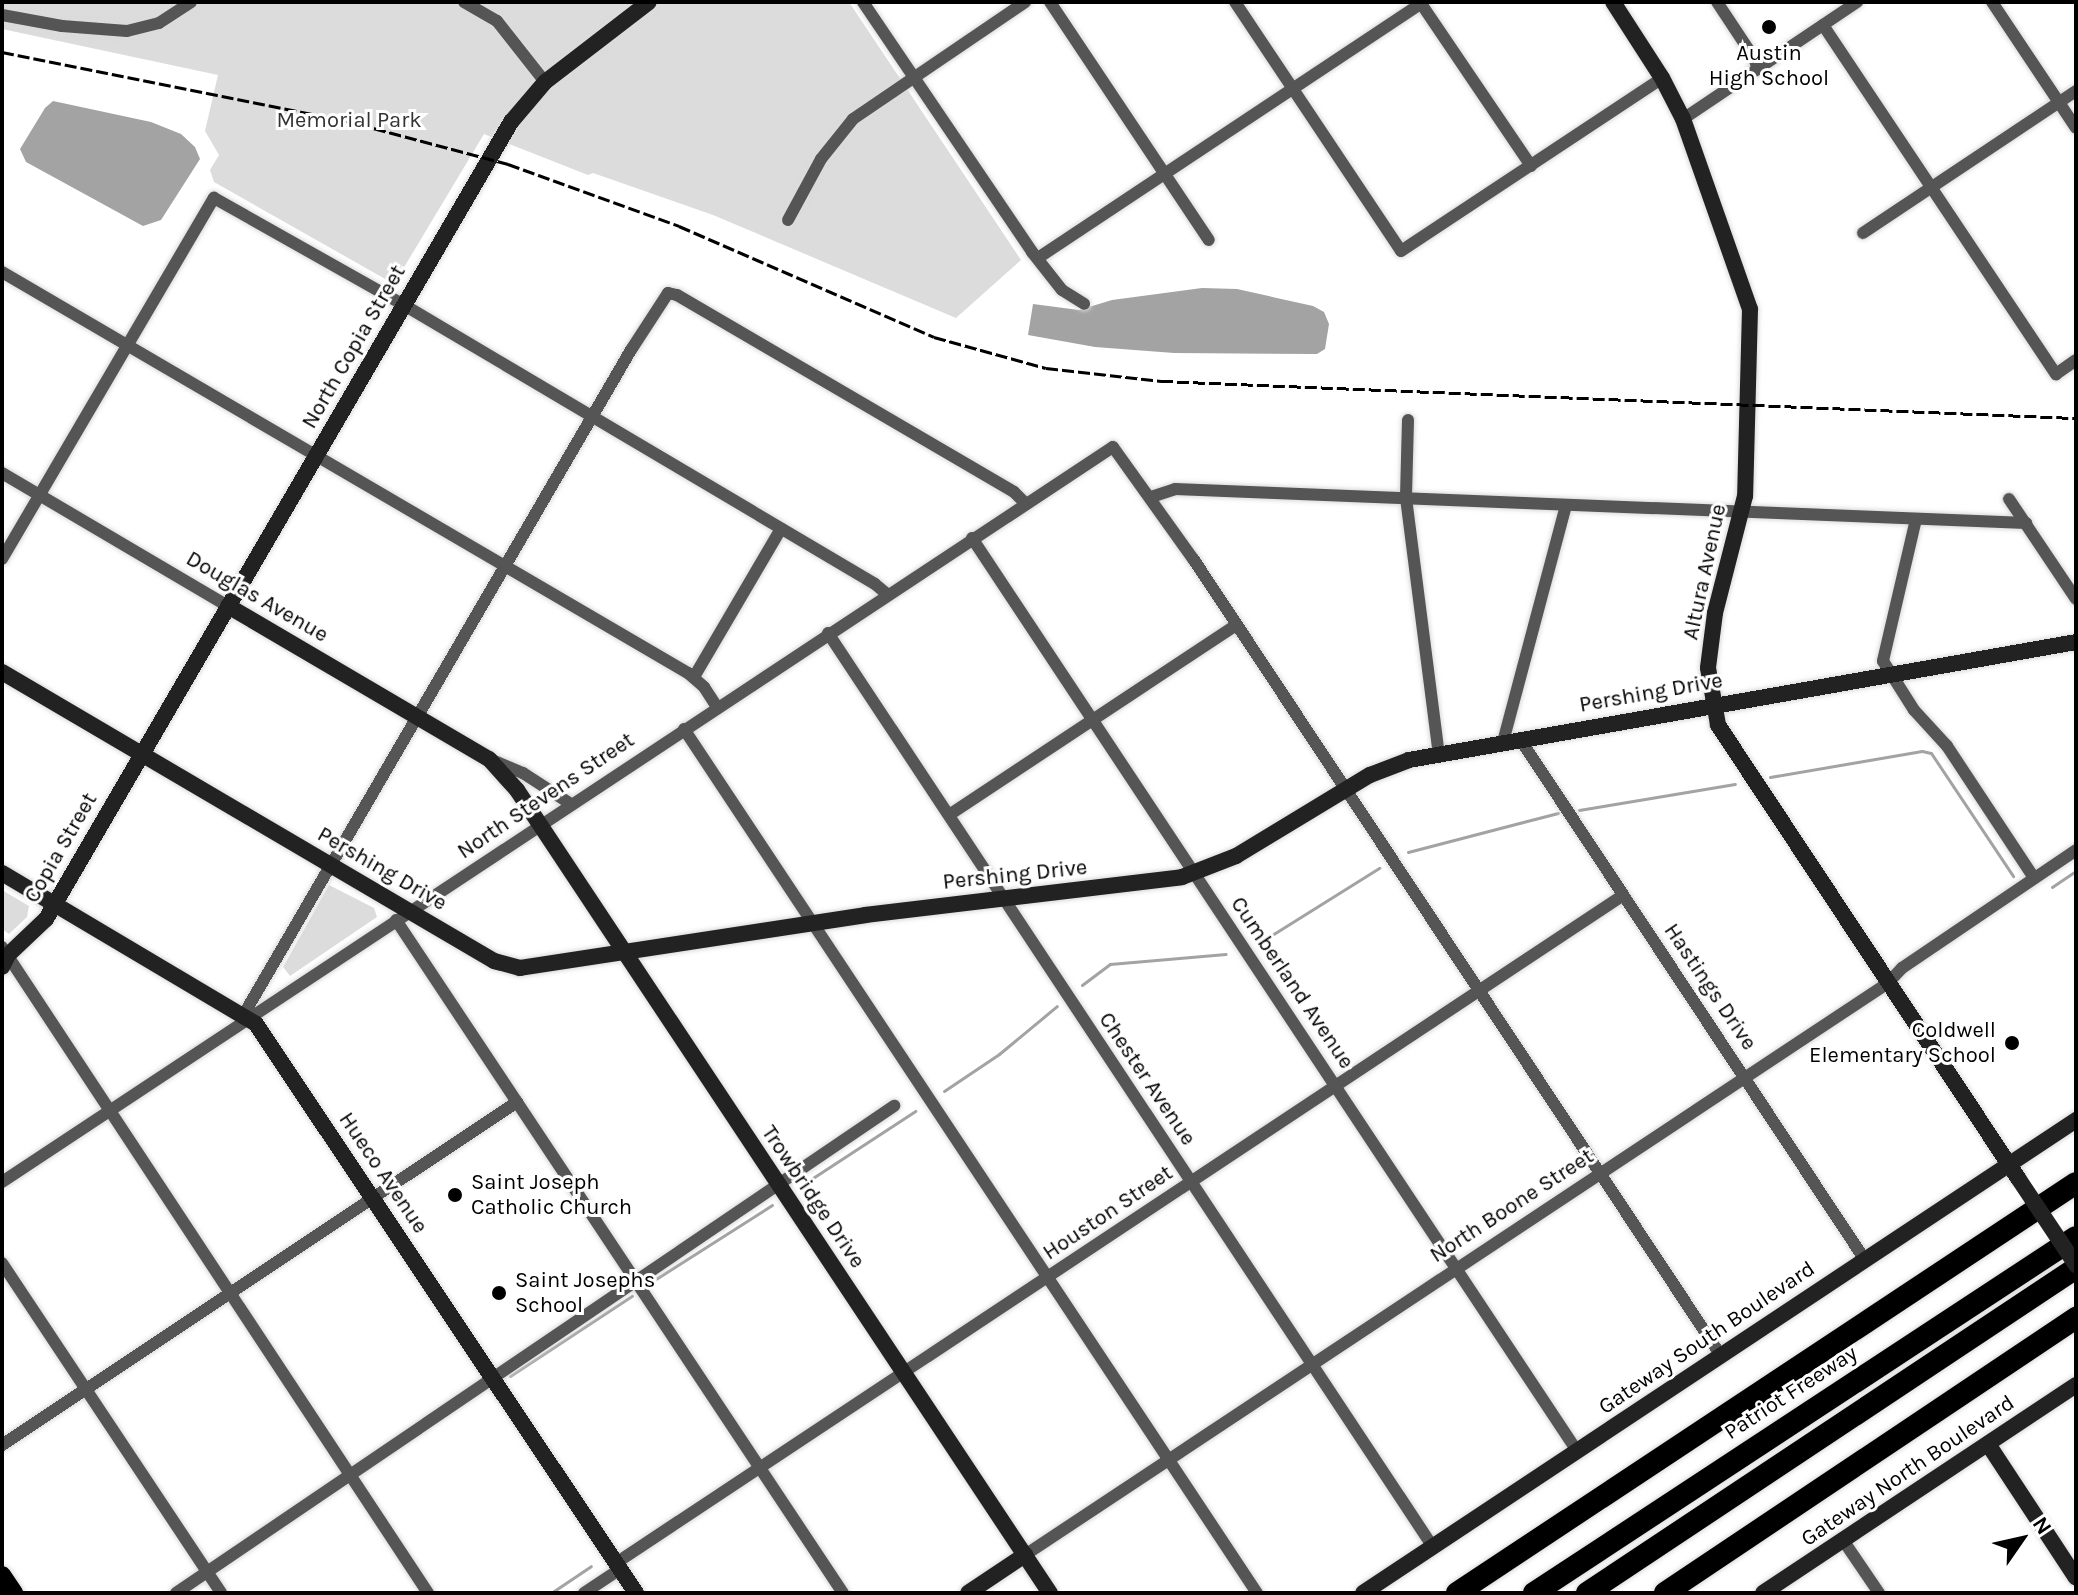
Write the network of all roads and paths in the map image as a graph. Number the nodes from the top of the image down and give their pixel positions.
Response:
1 (191, 2) edge
2 (464, 2) edge
3 (649, 2) edge
4 (863, 2) edge
5 (1025, 2) edge
6 (1050, 2) edge
7 (1235, 2) edge
8 (1422, 2) edge
9 (1613, 2) edge
10 (1717, 2) edge
11 (1857, 2) edge
12 (1992, 2) edge
13 (2, 15) edge
14 (1823, 25) junction
15 (1758, 69) junction
16 (913, 77) junction
17 (1662, 78) junction
18 (545, 82) junction
19 (1293, 88) junction
20 (2076, 91) edge
21 (2059, 102) junction
22 (1683, 119) junction
23 (2076, 128) edge
24 (1531, 166) junction
25 (1164, 173) junction
26 (1932, 188) junction
27 (788, 220) dead end
28 (1863, 233) dead end
29 (1209, 240) dead end
30 (1038, 258) junction
31 (2, 272) edge
32 (1084, 304) dead end
33 (404, 305) junction
34 (125, 344) junction
35 (2076, 360) edge
36 (592, 419) junction
37 (1408, 420) dead end
38 (316, 456) junction
39 (2, 473) edge
40 (40, 495) junction
41 (1151, 497) junction
42 (1406, 498) junction
43 (2009, 499) dead end
44 (1025, 503) junction
45 (1566, 505) junction
46 (1741, 512) junction
47 (1916, 519) junction
48 (2026, 523) junction
49 (781, 529) junction
50 (972, 538) junction
51 (2, 559) edge
52 (505, 567) junction
53 (887, 594) junction
54 (2076, 599) edge
55 (228, 606) junction
56 (1236, 625) junction
57 (828, 633) junction
58 (2076, 642) edge
59 (2, 672) edge
60 (1890, 674) junction
61 (694, 677) junction
62 (1714, 704) junction
63 (717, 707) junction
64 (417, 716) junction
65 (1093, 721) junction
66 (684, 729) junction
67 (1512, 740) junction
68 (141, 753) junction
69 (1439, 754) junction
70 (489, 759) junction
71 (1345, 789) junction
72 (571, 804) junction
73 (949, 815) junction
74 (540, 824) junction
75 (2076, 850) edge
76 (331, 865) junction
77 (2, 873) edge
78 (1194, 873) junction
79 (2034, 878) junction
80 (1622, 896) junction
81 (1002, 897) junction
82 (54, 904) junction
83 (403, 915) junction
84 (813, 923) junction
85 (625, 953) junction
86 (3, 956) edge
87 (1888, 983) junction
88 (1479, 992) junction
89 (246, 1016) junction
90 (1745, 1078) junction
91 (1336, 1086) junction
92 (517, 1102) junction
93 (894, 1106) dead end
94 (108, 1111) junction
95 (2076, 1120) edge
96 (2014, 1171) junction
97 (1601, 1174) junction
98 (2, 1182) edge
99 (1192, 1182) junction
100 (2076, 1183) edge
101 (779, 1185) junction
102 (373, 1198) junction
103 (2076, 1237) edge
104 (1865, 1260) junction
105 (2, 1263) edge
106 (2076, 1266) edge
107 (1457, 1269) junction
108 (1048, 1277) junction
109 (636, 1281) junction
110 (229, 1294) junction
111 (2076, 1318) edge
112 (1721, 1356) junction
113 (1313, 1364) junction
114 (904, 1373) junction
115 (492, 1377) junction
116 (2076, 1385) edge
117 (86, 1390) junction
118 (1988, 1444) junction
119 (2, 1445) edge
120 (1577, 1451) junction
121 (1169, 1459) junction
122 (760, 1468) junction
123 (351, 1477) junction
124 (1843, 1540) junction
125 (1433, 1547) junction
126 (1025, 1555) junction
127 (1515, 1557) junction
128 (618, 1566) junction
129 (207, 1572) junction
130 (2, 1575) edge
131 (2076, 1578) edge
132 (14, 1593) edge
133 (176, 1593) edge
134 (221, 1593) edge
135 (428, 1593) edge
136 (584, 1593) edge
137 (636, 1593) edge
138 (843, 1593) edge
139 (968, 1593) edge
140 (1050, 1593) edge
141 (1257, 1593) edge
142 (1363, 1593) edge
143 (1457, 1593) edge
144 (1474, 1593) edge
145 (1534, 1593) edge
146 (1587, 1593) edge
147 (1665, 1593) edge
148 (1763, 1593) edge
149 (1879, 1593) edge

1 - 13 street
2 - 18 street
3 - 18 main road, North Copia Street
4 - 16 street
5 - 16 street
6 - 25 street
7 - 19 street
8 - 19 street
8 - 24 street
9 - 17 main road, Altura Avenue
10 - 15 street
11 - 14 street
12 - 21 street
14 - 15 street
14 - 26 street
15 - 22 street
16 - 27 street
16 - 30 street
17 - 22 main road, Altura Avenue
17 - 24 street
18 - 33 main road, North Copia Street
19 - 24 street
19 - 25 street
20 - 21 street
21 - 23 street
21 - 26 street
22 - 46 main road, Altura Avenue
25 - 29 street
25 - 30 street
26 - 28 street
26 - 35 street
30 - 32 street
31 - 34 street
33 - 34 street
33 - 36 street
33 - 38 main road, North Copia Street
34 - 38 street
34 - 40 street
36 - 44 street
36 - 49 street
36 - 52 street
37 - 42 street
38 - 52 street
38 - 55 main road, North Copia Street
39 - 40 street, Douglas Avenue
40 - 51 street
40 - 55 street, Douglas Avenue
41 - 42 street
41 - 44 street, North Stevens Street
41 - 56 street
42 - 45 street
42 - 69 street
43 - 48 street
44 - 50 street, North Stevens Street
45 - 46 street
45 - 67 street
46 - 47 street
46 - 62 main road, Altura Avenue
47 - 48 street
47 - 60 street
48 - 54 street
49 - 53 street
49 - 61 street
50 - 53 street, North Stevens Street
50 - 65 street, Cumberland Avenue
52 - 61 street
52 - 64 street
53 - 57 street, North Stevens Street
55 - 64 main road, Douglas Avenue
55 - 68 main road, North Copia Street
56 - 65 street
56 - 71 street
57 - 63 street, North Stevens Street
57 - 73 street, Chester Avenue
58 - 60 main road, Pershing Drive
59 - 68 main road, Pershing Drive
60 - 62 main road, Pershing Drive
60 - 79 street
61 - 63 street
62 - 67 main road, Pershing Drive
62 - 87 main road, Altura Avenue
63 - 66 street, North Stevens Street
64 - 70 main road, Douglas Avenue
64 - 76 street
65 - 73 street
65 - 78 street, Cumberland Avenue
66 - 72 street, North Stevens Street
66 - 84 street
67 - 69 main road, Pershing Drive
67 - 80 street, Hastings Drive
68 - 76 main road, Pershing Drive
68 - 82 main road, Copia Street
69 - 71 main road, Pershing Drive
70 - 72 street, Douglas Avenue
70 - 74 main road, Douglas Avenue
71 - 78 main road, Pershing Drive
71 - 88 street
72 - 74 street, North Stevens Street
73 - 81 street, Chester Avenue
74 - 83 street, North Stevens Street
74 - 85 main road, Trowbridge Drive
75 - 79 street, North Boone Street
76 - 83 main road, Pershing Drive
76 - 89 street
77 - 82 main road, Hueco Avenue
78 - 81 main road, Pershing Drive
78 - 91 street, Cumberland Avenue
79 - 87 street, North Boone Street
80 - 88 street, Houston Street
80 - 90 street, Hastings Drive
81 - 84 main road, Pershing Drive
81 - 99 street, Chester Avenue
82 - 86 main road, Copia Street
82 - 89 main road, Hueco Avenue
83 - 85 main road, Pershing Drive
83 - 89 street, North Stevens Street
83 - 92 street
84 - 85 main road, Pershing Drive
84 - 108 street
85 - 101 main road, Trowbridge Drive
86 - 94 street
87 - 90 street, North Boone Street
87 - 96 main road, Altura Avenue
88 - 91 street, Houston Street
88 - 97 street
89 - 94 street, North Stevens Street
89 - 102 main road, Hueco Avenue
90 - 97 street, North Boone Street
90 - 104 street, Hastings Drive
91 - 99 street, Houston Street
91 - 107 street, Cumberland Avenue
92 - 102 street
92 - 109 street
93 - 101 street
94 - 98 street, North Stevens Street
94 - 110 street
95 - 96 main road, Gateway South Boulevard
96 - 104 main road, Gateway South Boulevard
96 - 106 main road, Altura Avenue, bridge
97 - 107 street, North Boone Street
97 - 112 street
99 - 108 street, Houston Street
99 - 113 street, Chester Avenue
100 - 127 highway
101 - 109 street
101 - 114 main road, Trowbridge Drive
102 - 110 street
102 - 115 main road, Hueco Avenue
103 - 145 highway, Patriot Freeway
104 - 112 main road, Gateway South Boulevard
105 - 117 street
106 - 146 highway
107 - 113 street, North Boone Street
107 - 120 street, Cumberland Avenue
108 - 114 street, Houston Street
108 - 121 street
109 - 115 street
109 - 122 street
110 - 117 street
110 - 123 street
111 - 147 highway
112 - 120 main road, Gateway South Boulevard
113 - 121 street, North Boone Street
113 - 125 street, Chester Avenue
114 - 122 street, Houston Street
114 - 126 main road, Trowbridge Drive
115 - 123 street
115 - 128 main road, Hueco Avenue
116 - 118 main road, Gateway North Boulevard
117 - 119 street
117 - 129 street
118 - 124 main road, Gateway North Boulevard
118 - 131 main road
120 - 125 main road, Gateway South Boulevard
121 - 126 street, North Boone Street
121 - 141 street
122 - 128 street, Houston Street
122 - 138 street
123 - 129 street
123 - 135 street
124 - 148 main road, Gateway North Boulevard
124 - 149 street
125 - 142 main road, Gateway South Boulevard
126 - 139 main road, North Boone Street
126 - 140 main road, Trowbridge Drive
127 - 143 highway
127 - 144 highway
128 - 136 street, Houston Street
128 - 137 main road, Hueco Avenue
129 - 133 street
129 - 134 street
130 - 132 main road

